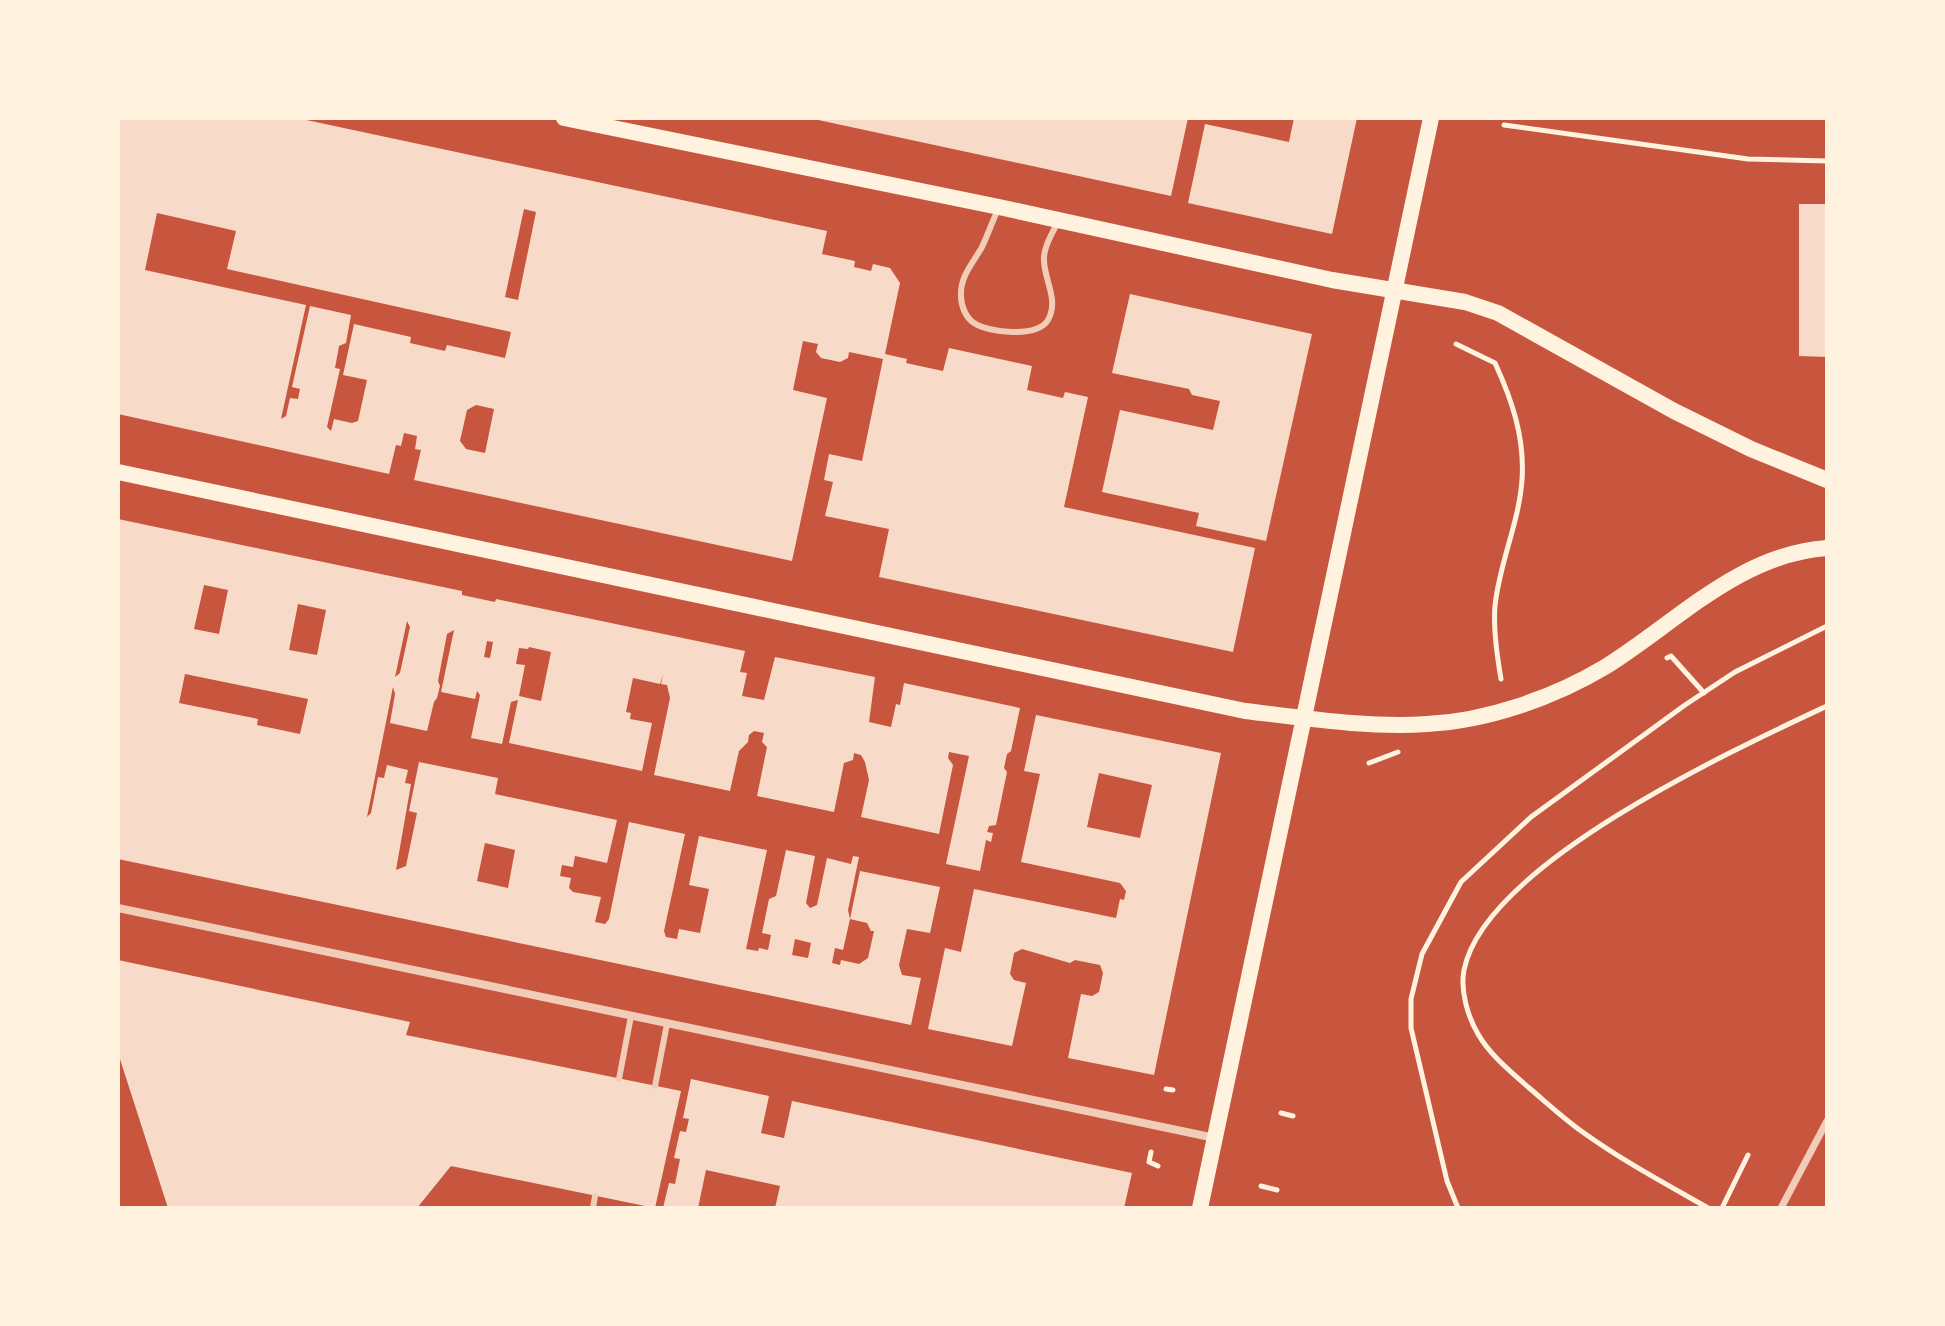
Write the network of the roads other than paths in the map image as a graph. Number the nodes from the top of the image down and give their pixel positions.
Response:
1 (564, 118) edge
2 (1431, 118) edge
3 (999, 207) junction
4 (1058, 221) junction
5 (1395, 290) junction
6 (118, 472) edge
7 (1827, 480) edge
8 (1827, 548) edge
9 (1305, 718) junction
10 (118, 908) edge
11 (631, 1016) junction
12 (667, 1024) junction
13 (619, 1079) dead end
14 (655, 1086) dead end
15 (1827, 1121) edge
16 (1215, 1138) junction
17 (595, 1196) dead end
18 (593, 1208) edge
19 (1200, 1208) edge
20 (1781, 1208) edge

1 - 3 main road
2 - 5 main road
3 - 4 main road
3 - 4 lane
4 - 5 main road
5 - 7 main road
5 - 9 main road
6 - 9 main road
8 - 9 main road
9 - 16 main road
10 - 11 street
11 - 12 street
11 - 13 lane
12 - 14 lane
12 - 16 street
15 - 20 street
16 - 19 main road
17 - 18 lane

